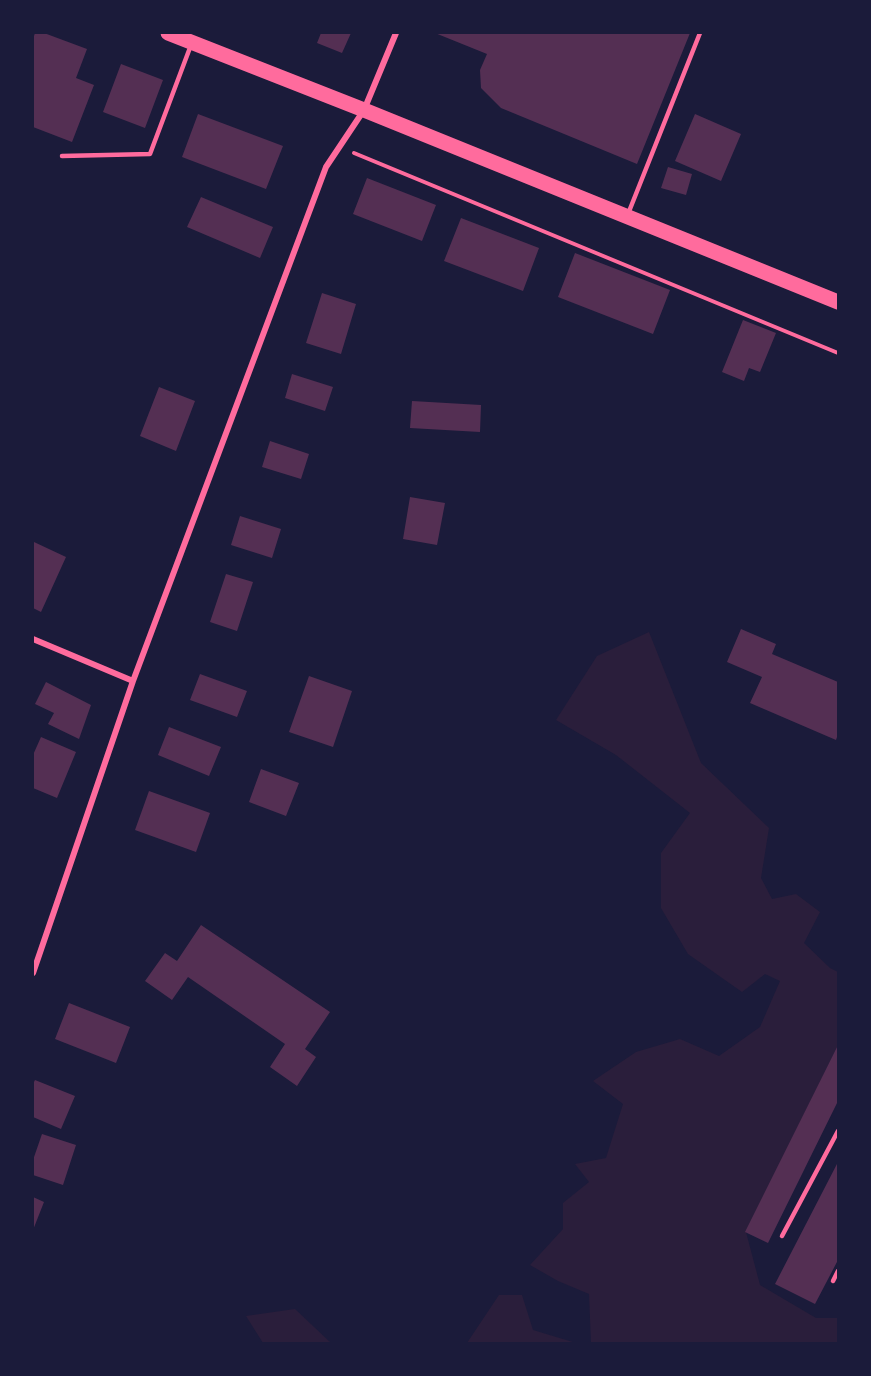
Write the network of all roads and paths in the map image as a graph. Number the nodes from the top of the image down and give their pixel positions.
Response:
1 (168, 33) edge
2 (396, 33) edge
3 (700, 33) edge
4 (192, 43) junction
5 (364, 110) junction
6 (339, 147) junction
7 (62, 156) dead end
8 (627, 216) junction
9 (838, 302) edge
10 (838, 353) edge
11 (33, 639) edge
12 (133, 681) junction
13 (33, 973) edge
14 (838, 1131) edge
15 (782, 1236) dead end
16 (838, 1271) edge
17 (833, 1281) dead end

1 - 4 main road
2 - 5 street
3 - 8 lane
4 - 5 main road
4 - 7 lane
5 - 6 street
5 - 8 main road
6 - 10 path
6 - 12 street
8 - 9 main road
11 - 12 street
12 - 13 street
14 - 15 lane
16 - 17 lane

